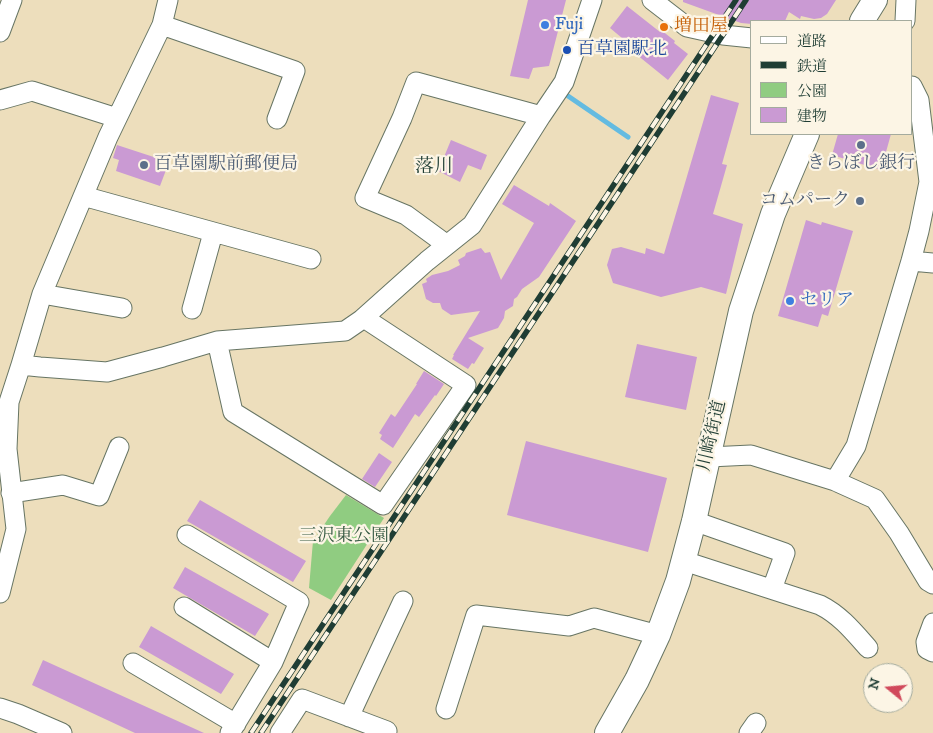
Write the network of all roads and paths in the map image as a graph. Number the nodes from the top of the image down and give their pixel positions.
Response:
1 (12, 0) edge
2 (168, 0) edge
3 (592, 0) edge
4 (652, 0) edge
5 (875, 0) edge
6 (906, 0) edge
7 (863, 20) edge
8 (906, 20) edge
9 (162, 25) junction
10 (0, 32) edge
11 (750, 38) edge
12 (913, 88) edge
13 (0, 100) edge
14 (541, 116) junction
15 (117, 118) junction
16 (277, 119) dead end
17 (807, 135) edge
18 (83, 196) junction
19 (213, 232) junction
20 (447, 245) junction
21 (311, 259) dead end
22 (911, 261) junction
23 (933, 263) edge
24 (42, 294) junction
25 (122, 308) dead end
26 (192, 309) dead end
27 (364, 318) junction
28 (217, 341) junction
29 (22, 365) junction
30 (119, 447) dead end
31 (4, 448) edge
32 (709, 457) junction
33 (835, 481) junction
34 (12, 493) junction
35 (694, 521) junction
36 (187, 535) dead end
37 (684, 561) junction
38 (933, 584) edge
39 (772, 589) junction
40 (0, 593) edge
41 (403, 601) dead end
42 (184, 606) dead end
43 (933, 623) edge
44 (658, 635) junction
45 (868, 648) dead end
46 (933, 652) edge
47 (273, 662) junction
48 (133, 663) dead end
49 (0, 708) edge
50 (446, 709) dead end
51 (349, 717) junction
52 (233, 728) edge
53 (387, 731) dead end
54 (62, 733) edge
55 (280, 733) edge
56 (607, 733) edge

1 - 10 street
2 - 9 street
3 - 14 street
4 - 11 street
5 - 7 main road
6 - 8 street
9 - 15 street
9 - 16 street
12 - 22 street
13 - 15 street
14 - 20 street
14 - 20 street
15 - 18 street
17 - 32 main road, 川崎街道
18 - 19 street
18 - 24 street
19 - 21 street
19 - 26 street
20 - 27 street
22 - 23 street
22 - 33 street
24 - 25 street
24 - 29 street
27 - 28 street
27 - 28 street
28 - 29 street
29 - 31 street
30 - 34 street
31 - 34 street
32 - 33 street
32 - 35 main road, 川崎街道
33 - 38 street
34 - 40 street
35 - 37 main road, 川崎街道
35 - 39 street
36 - 47 street
37 - 39 street
37 - 44 main road, 川崎街道
39 - 45 street
41 - 51 street
42 - 47 street
43 - 46 street
44 - 50 street
44 - 56 main road, 川崎街道
47 - 52 street
48 - 52 street
49 - 54 street
51 - 53 street
51 - 55 street

